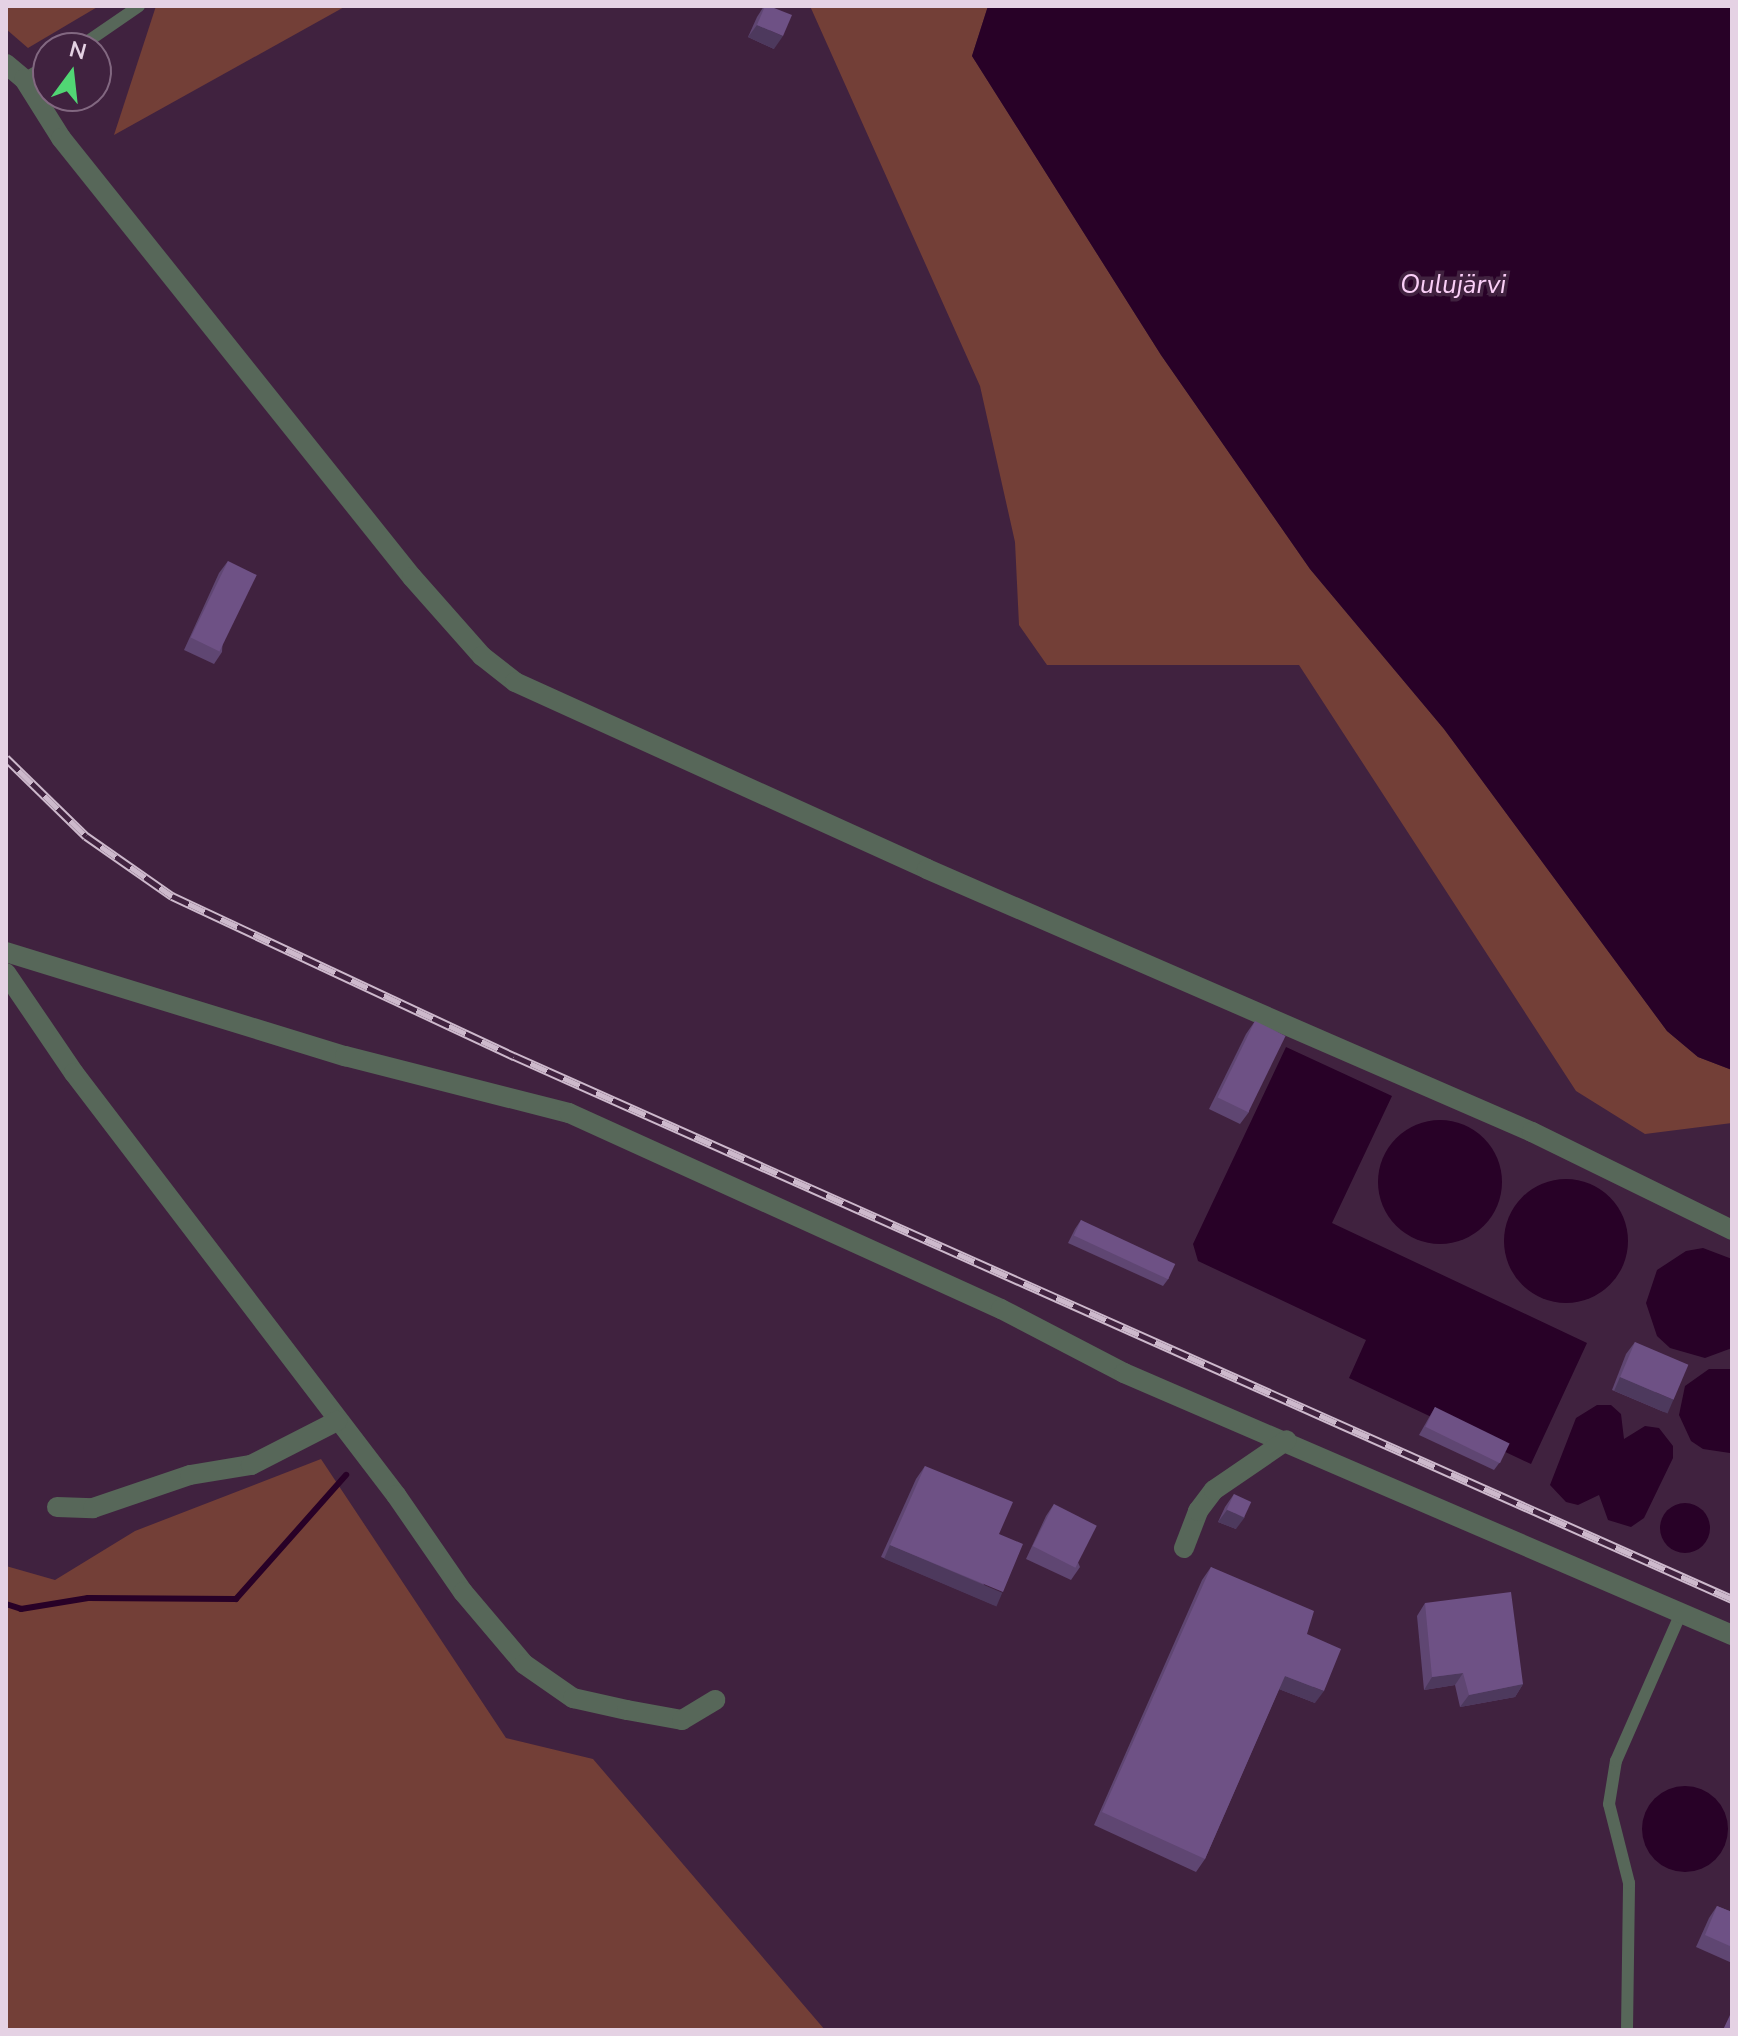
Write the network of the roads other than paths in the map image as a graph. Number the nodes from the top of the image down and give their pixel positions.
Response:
1 (139, 6) edge
2 (101, 32) edge
3 (6, 64) edge
4 (32, 74) edge
5 (24, 79) junction
6 (6, 952) edge
7 (6, 973) edge
8 (1732, 1230) edge
9 (337, 1421) junction
10 (1287, 1440) junction
11 (57, 1507) dead end
12 (1184, 1548) dead end
13 (1681, 1613) junction
14 (1732, 1635) edge
15 (715, 1700) dead end
16 (1627, 2030) edge

1 - 2 lane
3 - 5 street
4 - 5 lane
5 - 8 street
6 - 10 street
7 - 9 street
9 - 11 street
9 - 15 street
10 - 12 street
10 - 13 street
13 - 14 street
13 - 16 lane

